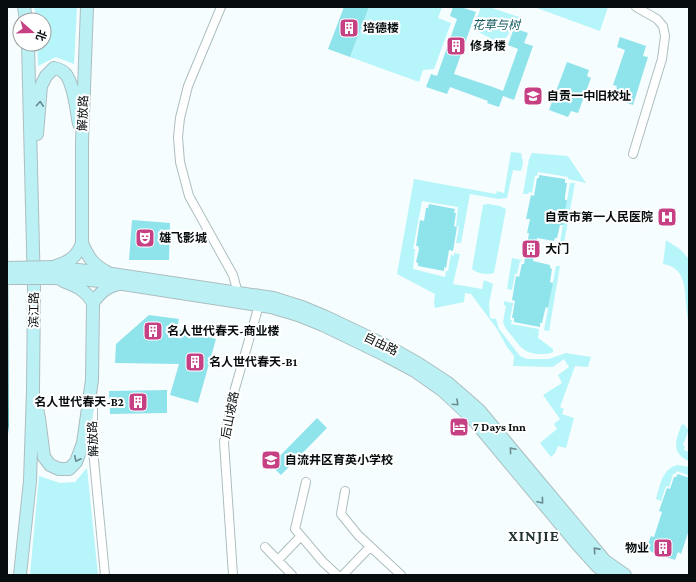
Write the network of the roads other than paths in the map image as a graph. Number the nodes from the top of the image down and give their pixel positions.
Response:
1 (87, 7) edge
2 (221, 7) edge
3 (636, 7) edge
4 (28, 52) edge
5 (82, 142) junction
6 (633, 154) dead end
7 (32, 156) junction
8 (82, 243) junction
9 (7, 268) edge
10 (52, 272) junction
11 (112, 274) junction
12 (7, 278) edge
13 (120, 284) junction
14 (238, 293) junction
15 (93, 303) junction
16 (259, 305) junction
17 (92, 380) junction
18 (33, 390) junction
19 (306, 482) dead end
20 (345, 491) dead end
21 (301, 536) junction
22 (265, 547) dead end
23 (370, 547) junction
24 (278, 560) junction
25 (20, 575) edge
26 (105, 575) edge
27 (233, 575) edge
28 (292, 575) edge
29 (337, 575) edge
30 (343, 575) edge
31 (401, 575) edge
32 (610, 575) edge
33 (625, 575) edge

1 - 5 main road, 解放路
2 - 14 street
3 - 6 street
4 - 7 main road, 滨江路
7 -> 5 main road
5 - 8 main road, 解放路
7 - 18 main road, 滨江路
8 - 10 main road
8 - 11 main road
9 - 10 main road, bridge
10 - 11 main road, 自由路
10 - 12 main road, bridge
10 - 13 main road, 自由路
10 - 15 main road
11 - 14 main road, 自由路
13 - 15 main road
13 - 16 main road, 自由路
33 -> 14 main road, 自由路
15 - 17 main road, 解放路
16 - 27 street, 后山坡路
16 -> 32 main road, 自由路
17 -> 18 main road
17 - 26 street, 解放路
18 - 25 main road, 滨江路
19 - 21 street
20 - 23 street
21 - 24 street
21 - 29 street
22 - 24 street
23 - 30 street
23 - 31 street
24 - 28 street

